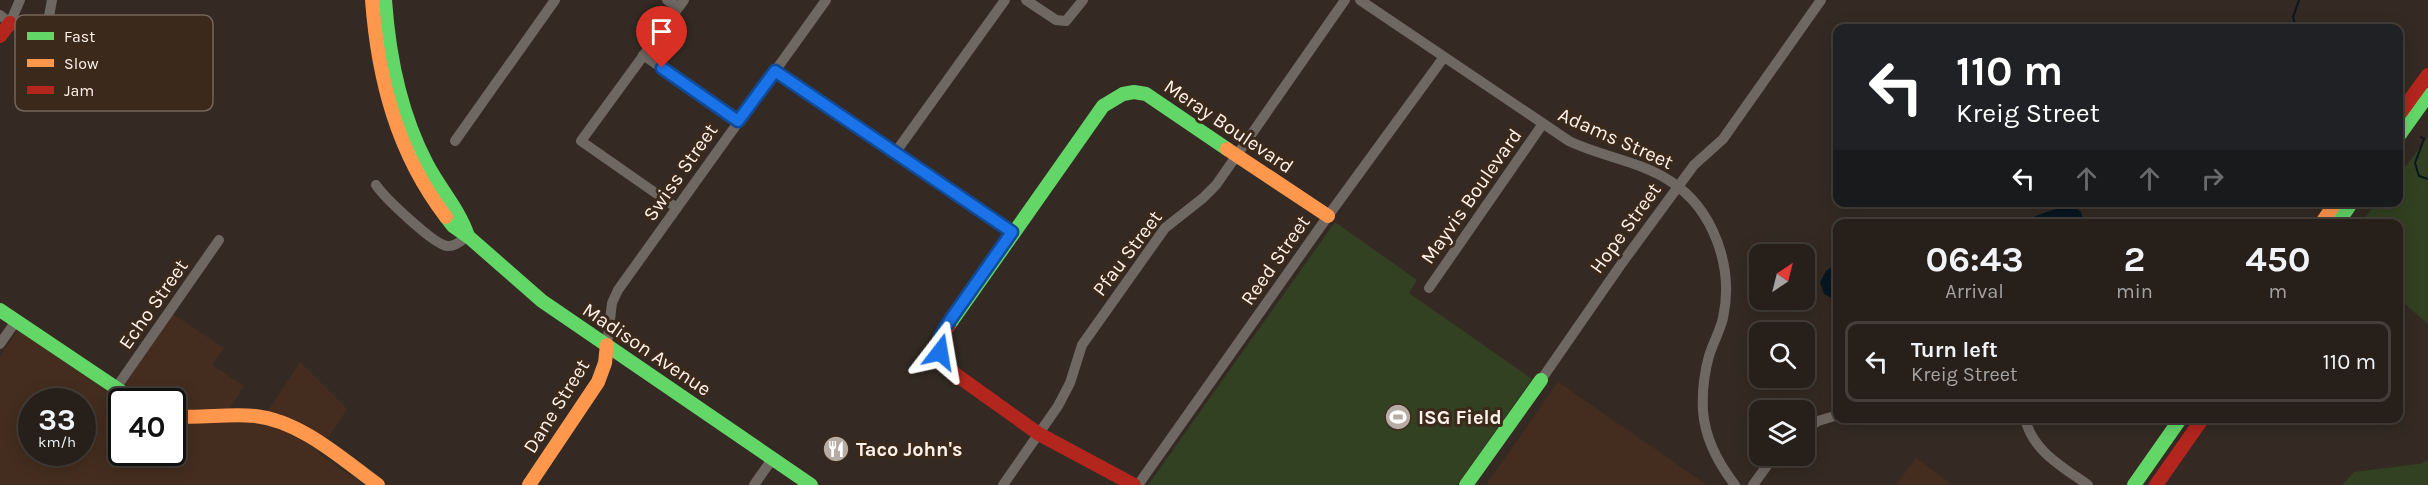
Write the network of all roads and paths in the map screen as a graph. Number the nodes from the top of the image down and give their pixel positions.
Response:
1 (20, 0) edge
2 (52, 0) edge
3 (372, 0) edge
4 (386, 0) edge
5 (555, 0) edge
6 (668, 0) edge
7 (826, 0) edge
8 (1005, 0) edge
9 (1026, 0) edge
10 (1083, 0) edge
11 (1346, 0) edge
12 (1360, 0) edge
13 (1821, 0) edge
14 (681, 3) edge
15 (49, 15) edge
16 (5, 19) edge
17 (0, 36) edge
18 (643, 55) junction
19 (1444, 57) junction
20 (775, 71) junction
21 (2428, 75) edge
22 (2428, 95) edge
23 (2403, 109) edge
24 (738, 121) junction
25 (1542, 125) junction
26 (2403, 130) edge
27 (455, 141) dead end
28 (895, 153) junction
29 (1239, 155) junction
30 (376, 185) dead end
31 (1679, 187) junction
32 (2346, 207) edge
33 (677, 208) junction
34 (1328, 216) junction
35 (2333, 219) edge
36 (1012, 232) junction
37 (468, 236) junction
38 (219, 240) dead end
39 (1429, 288) dead end
40 (0, 310) edge
41 (16, 321) junction
42 (0, 344) edge
43 (607, 345) junction
44 (1541, 380) joint
45 (116, 388) joint
46 (186, 417) edge
47 (1833, 417) edge
48 (2027, 423) edge
49 (2177, 423) edge
50 (2199, 423) edge
51 (1815, 424) edge
52 (1039, 434) junction
53 (773, 458) junction
54 (1767, 466) edge
55 (531, 484) edge
56 (378, 485) edge
57 (754, 485) edge
58 (811, 485) edge
59 (1002, 485) edge
60 (1136, 485) edge
61 (1466, 485) edge
62 (1735, 485) edge
63 (1753, 485) edge
64 (2088, 485) edge
65 (2133, 485) edge
66 (2156, 485) edge

1 - 16 street
2 - 15 street
3 - 37 street, Madison Avenue
4 - 37 street, Madison Avenue
5 - 27 street
6 - 14 street
7 - 20 street, Swiss Street
8 - 28 street
9 - 10 street
11 - 29 street, Pfau Street
12 - 19 street, Adams Street
13 - 31 street, Hope Street
14 - 18 street
16 - 17 street
18 - 24 street
18 - 33 street
19 - 25 street, Adams Street
19 - 34 street, Reed Street
20 - 24 street, Swiss Street
20 - 28 street
21 - 23 street
22 - 26 street
24 - 33 street, Swiss Street
25 - 31 street, Adams Street
25 - 39 street, Mayvis Boulevard
28 - 36 street
29 - 34 street, Meray Boulevard
29 - 36 street, Meray Boulevard
29 - 52 street, Pfau Street
30 - 37 street
31 - 44 street, Hope Street
31 - 62 street, Adams Street
32 - 35 street
33 - 43 street, Swiss Street
34 - 60 street, Reed Street
36 - 52 street, Meray Boulevard
37 - 43 street, Madison Avenue
38 - 45 street, Echo Street
40 - 41 street
41 - 42 street
41 - 45 street
43 - 53 street, Madison Avenue
43 - 55 street, Dane Street
44 - 61 street, Hope Street
46 - 56 street
47 - 51 street
48 - 64 street
49 - 65 street
50 - 66 street
52 - 59 street, Pfau Street
52 - 60 street, Meray Boulevard
53 - 57 street
53 - 58 street, Madison Avenue
54 - 63 street

